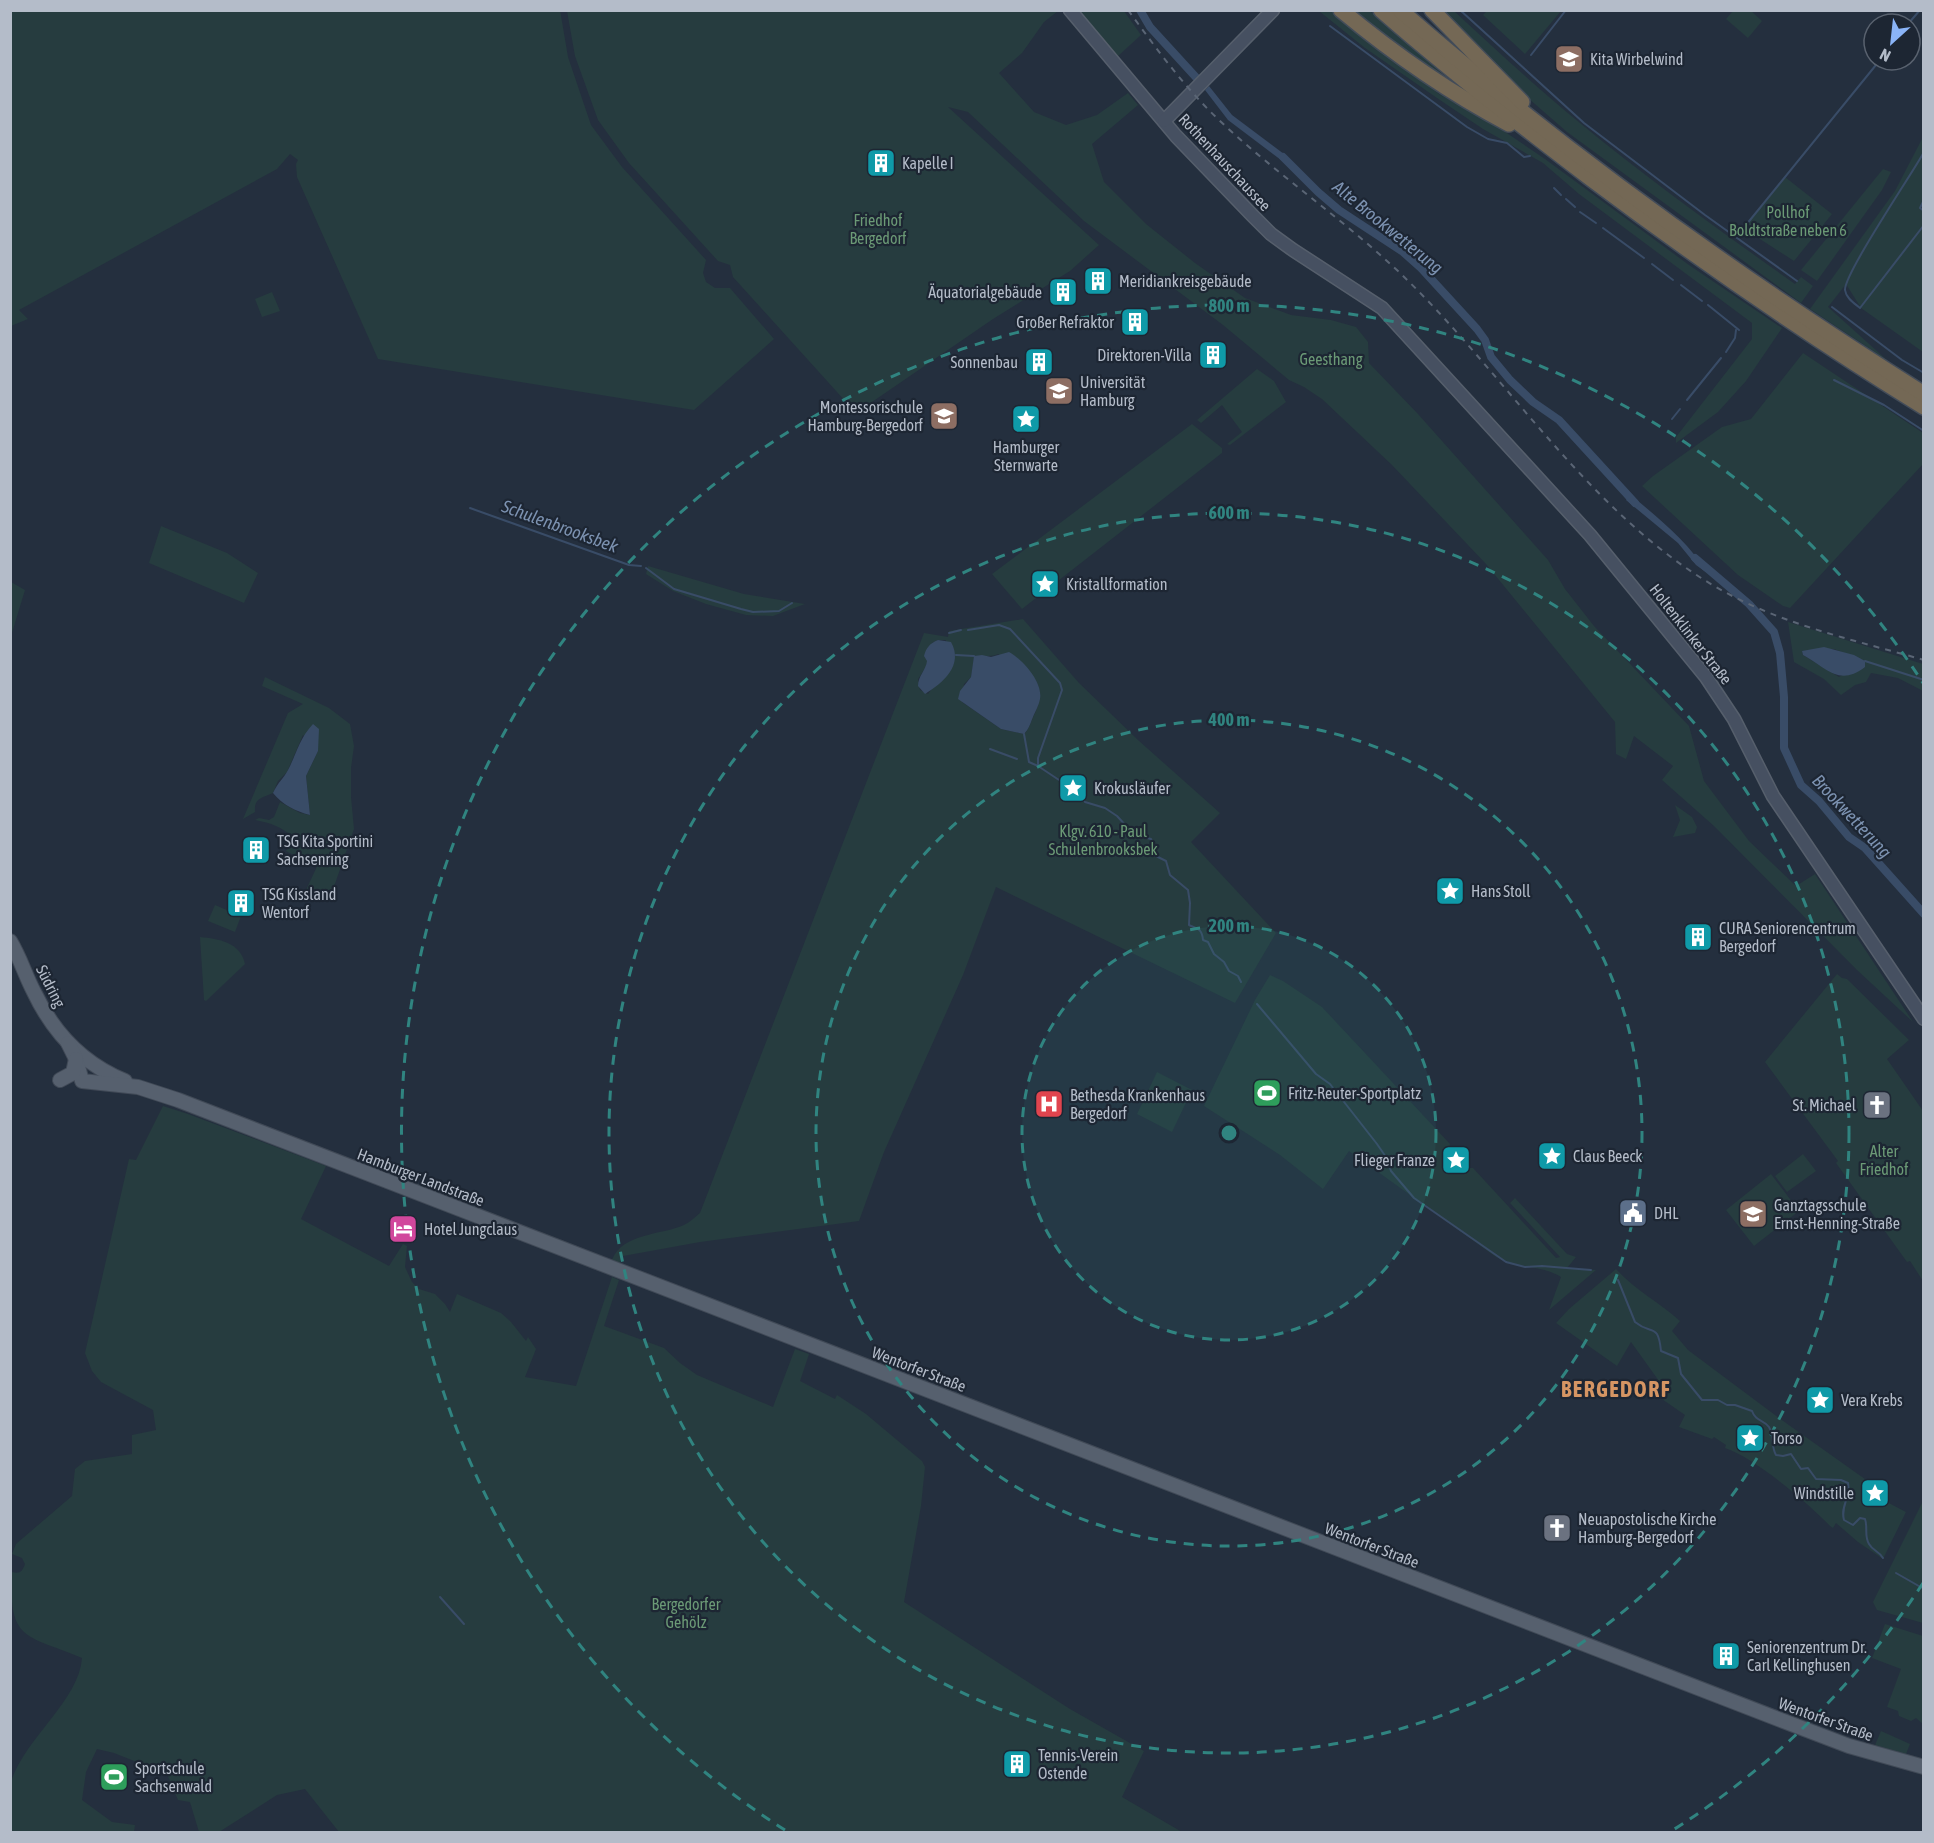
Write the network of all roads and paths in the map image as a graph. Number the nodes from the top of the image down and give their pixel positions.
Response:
1 (1070, 10) edge
2 (1273, 10) edge
3 (1341, 10) edge
4 (1381, 10) edge
5 (1400, 10) edge
6 (1432, 10) edge
7 (1164, 122) junction
8 (1545, 136) junction
9 (1382, 308) joint
10 (1923, 394) edge
11 (1923, 407) edge
12 (10, 941) edge
13 (1923, 1018) edge
14 (82, 1060) junction
15 (60, 1080) dead end
16 (138, 1087) junction
17 (811, 1346) joint
18 (1923, 1767) edge

1 - 7 main road, Rothenhauschaussee
2 - 7 main road
3 - 8 highway
4 - 8 highway
5 - 8 highway
6 - 8 highway
7 - 9 main road, Rothenhauschaussee
8 - 10 highway
8 - 11 highway
9 - 13 main road, Holtenklinker Straße
12 - 14 main road, Südring
14 - 15 main road
14 - 16 main road, Südring
14 - 16 main road, Hamburger Landstraße
16 - 17 main road, Hamburger Landstraße
17 - 18 main road, Wentorfer Straße

